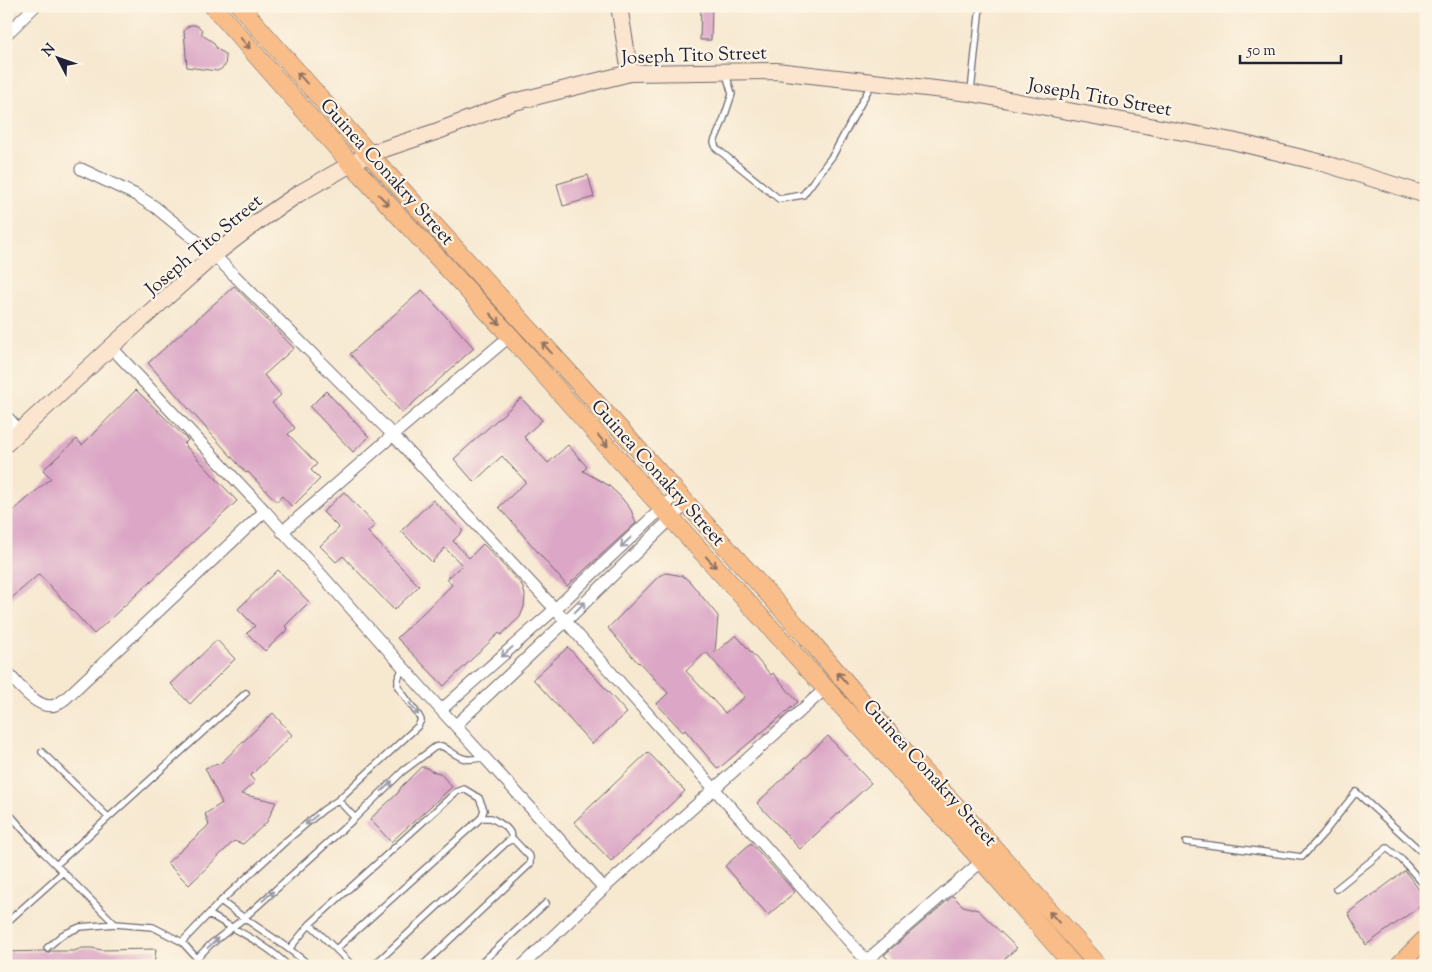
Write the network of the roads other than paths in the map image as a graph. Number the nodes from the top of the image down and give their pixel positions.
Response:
1 (35, 6) edge
2 (213, 6) edge
3 (240, 6) edge
4 (618, 6) edge
5 (980, 6) edge
6 (6, 35) edge
7 (725, 72) junction
8 (630, 74) junction
9 (872, 82) junction
10 (970, 93) junction
11 (369, 154) junction
12 (351, 164) junction
13 (81, 169) dead end
14 (1426, 195) edge
15 (214, 255) junction
16 (510, 336) junction
17 (112, 346) junction
18 (573, 377) junction
19 (558, 390) junction
20 (6, 416) edge
21 (21, 432) junction
22 (393, 435) junction
23 (6, 444) edge
24 (682, 499) junction
25 (266, 511) junction
26 (666, 513) junction
27 (282, 532) junction
28 (555, 609) junction
29 (565, 622) junction
30 (807, 637) junction
31 (792, 650) junction
32 (403, 667) junction
33 (6, 671) edge
34 (826, 688) junction
35 (246, 693) dead end
36 (442, 710) junction
37 (456, 725) junction
38 (42, 752) dead end
39 (485, 757) junction
40 (715, 789) junction
41 (338, 800) junction
42 (6, 810) edge
43 (108, 817) junction
44 (355, 818) junction
45 (481, 818) junction
46 (512, 839) junction
47 (1186, 842) dead end
48 (1426, 856) edge
49 (982, 861) junction
50 (56, 865) junction
51 (63, 872) junction
52 (1426, 887) edge
53 (604, 888) junction
54 (1336, 889) dead end
55 (221, 901) junction
56 (546, 903) dead end
57 (209, 914) junction
58 (243, 919) junction
59 (6, 923) edge
60 (115, 924) junction
61 (310, 924) junction
62 (231, 928) junction
63 (1073, 938) junction
64 (1426, 938) edge
65 (182, 942) junction
66 (47, 948) dead end
67 (290, 948) junction
68 (1058, 948) junction
69 (336, 949) junction
70 (197, 958) junction
71 (868, 963) edge
72 (204, 966) edge
73 (288, 966) edge
74 (309, 966) edge
75 (352, 966) edge
76 (373, 966) edge
77 (422, 966) edge
78 (478, 966) edge
79 (522, 966) edge
80 (1074, 966) edge
81 (1099, 966) edge
82 (1398, 966) edge

1 - 6 street
2 -> 12 main road, Guinea Conakry Street
11 -> 3 main road, Guinea Conakry Street
4 - 8 main road
5 - 10 lane
7 - 8 main road, Joseph Tito Street
7 - 9 main road, Joseph Tito Street
7 - 9 lane
8 - 11 main road, Joseph Tito Street
9 - 10 main road, Joseph Tito Street
10 - 14 main road, Joseph Tito Street
11 - 12 main road, Joseph Tito Street
18 -> 11 main road, Guinea Conakry Street
12 - 15 main road, Joseph Tito Street
12 -> 16 main road, Guinea Conakry Street
13 - 15 street
15 - 17 main road, Joseph Tito Street
15 - 22 street
16 - 19 main road, Guinea Conakry Street
16 - 22 street
17 - 21 main road, Joseph Tito Street
17 - 25 street
18 - 19 main road
18 - 24 main road, Guinea Conakry Street
19 -> 26 main road, Guinea Conakry Street
20 - 21 street
21 - 23 main road, Joseph Tito Street
22 - 27 street
22 - 28 street
24 - 26 street
24 - 30 main road, Guinea Conakry Street
25 - 27 street
25 - 33 street
26 -> 28 street
29 -> 26 street
26 -> 31 main road, Guinea Conakry Street
27 - 32 street
28 - 29 street
28 -> 36 street
29 - 37 street
29 - 40 street
30 - 31 street
63 -> 30 main road, Guinea Conakry Street
31 - 34 main road, Guinea Conakry Street
32 - 36 street
32 -> 41 lane
34 - 40 street
34 - 49 main road, Guinea Conakry Street
35 - 43 lane
36 - 37 street
37 - 39 street
38 - 43 lane
44 -> 39 lane
39 - 53 street
40 - 53 street
40 - 71 street
41 - 44 lane
41 -> 55 lane
42 - 50 lane
43 - 50 lane
58 -> 44 lane
45 - 46 lane
45 - 61 lane
45 - 69 lane
46 - 76 lane
46 - 77 lane
47 - 48 lane
49 - 68 main road, Guinea Conakry Street
49 - 71 street
50 - 51 lane
51 - 59 lane
51 - 60 lane
52 - 54 lane
53 - 79 street
55 - 57 lane
55 - 58 lane
56 - 78 lane
57 - 62 lane
57 - 65 lane
58 - 62 lane
58 - 67 lane
60 - 65 lane
60 - 66 lane
61 - 67 lane
61 - 69 lane
70 -> 62 lane
62 - 73 lane
63 - 68 main road
63 - 81 main road, Guinea Conakry Street
64 - 82 main road
65 - 70 lane
67 - 74 lane
68 - 80 main road, Guinea Conakry Street
69 - 75 lane
70 - 72 lane

